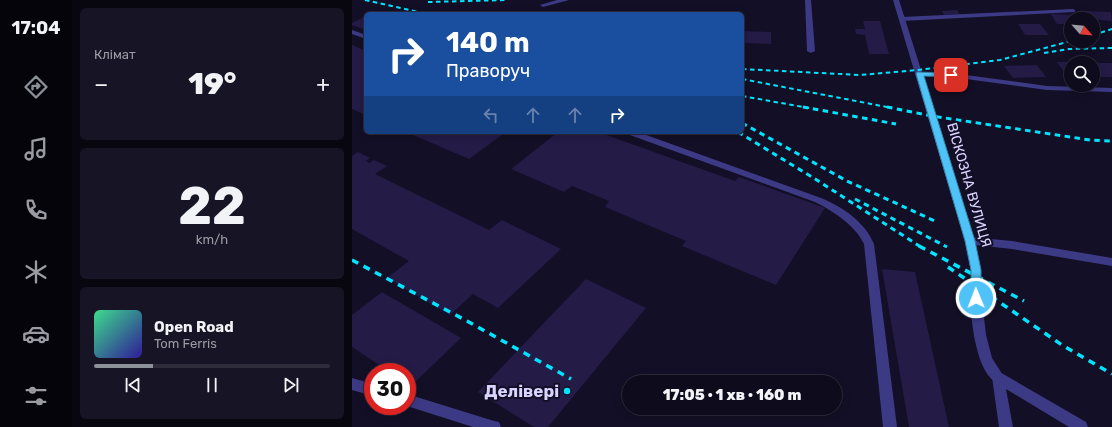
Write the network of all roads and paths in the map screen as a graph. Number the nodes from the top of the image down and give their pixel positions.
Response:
1 (566, 0) edge
2 (808, 0) edge
3 (896, 0) edge
4 (543, 5) dead end
5 (1073, 11) dead end
6 (902, 19) junction
7 (352, 32) edge
8 (364, 36) edge
9 (811, 51) dead end
10 (920, 74) junction
11 (1112, 90) edge
12 (636, 134) edge
13 (970, 241) junction
14 (1112, 262) edge
15 (998, 377) junction
16 (352, 384) edge
17 (364, 387) edge
18 (416, 403) edge
19 (494, 427) edge
20 (890, 427) edge
21 (1006, 427) edge
22 (1081, 427) edge

1 - 4 street
2 - 9 street
3 - 6 street, ВІСКОЗНА ВУЛИЦЯ
5 - 6 street
6 - 10 street, ВІСКОЗНА ВУЛИЦЯ
7 - 8 street
10 - 11 street
10 - 13 street, ВІСКОЗНА ВУЛИЦЯ
12 - 20 street
13 - 14 street
13 - 15 street, ВІСКОЗНА ВУЛИЦЯ
15 - 21 street, ВІСКОЗНА ВУЛИЦЯ
15 - 22 street
16 - 17 street
18 - 19 street

